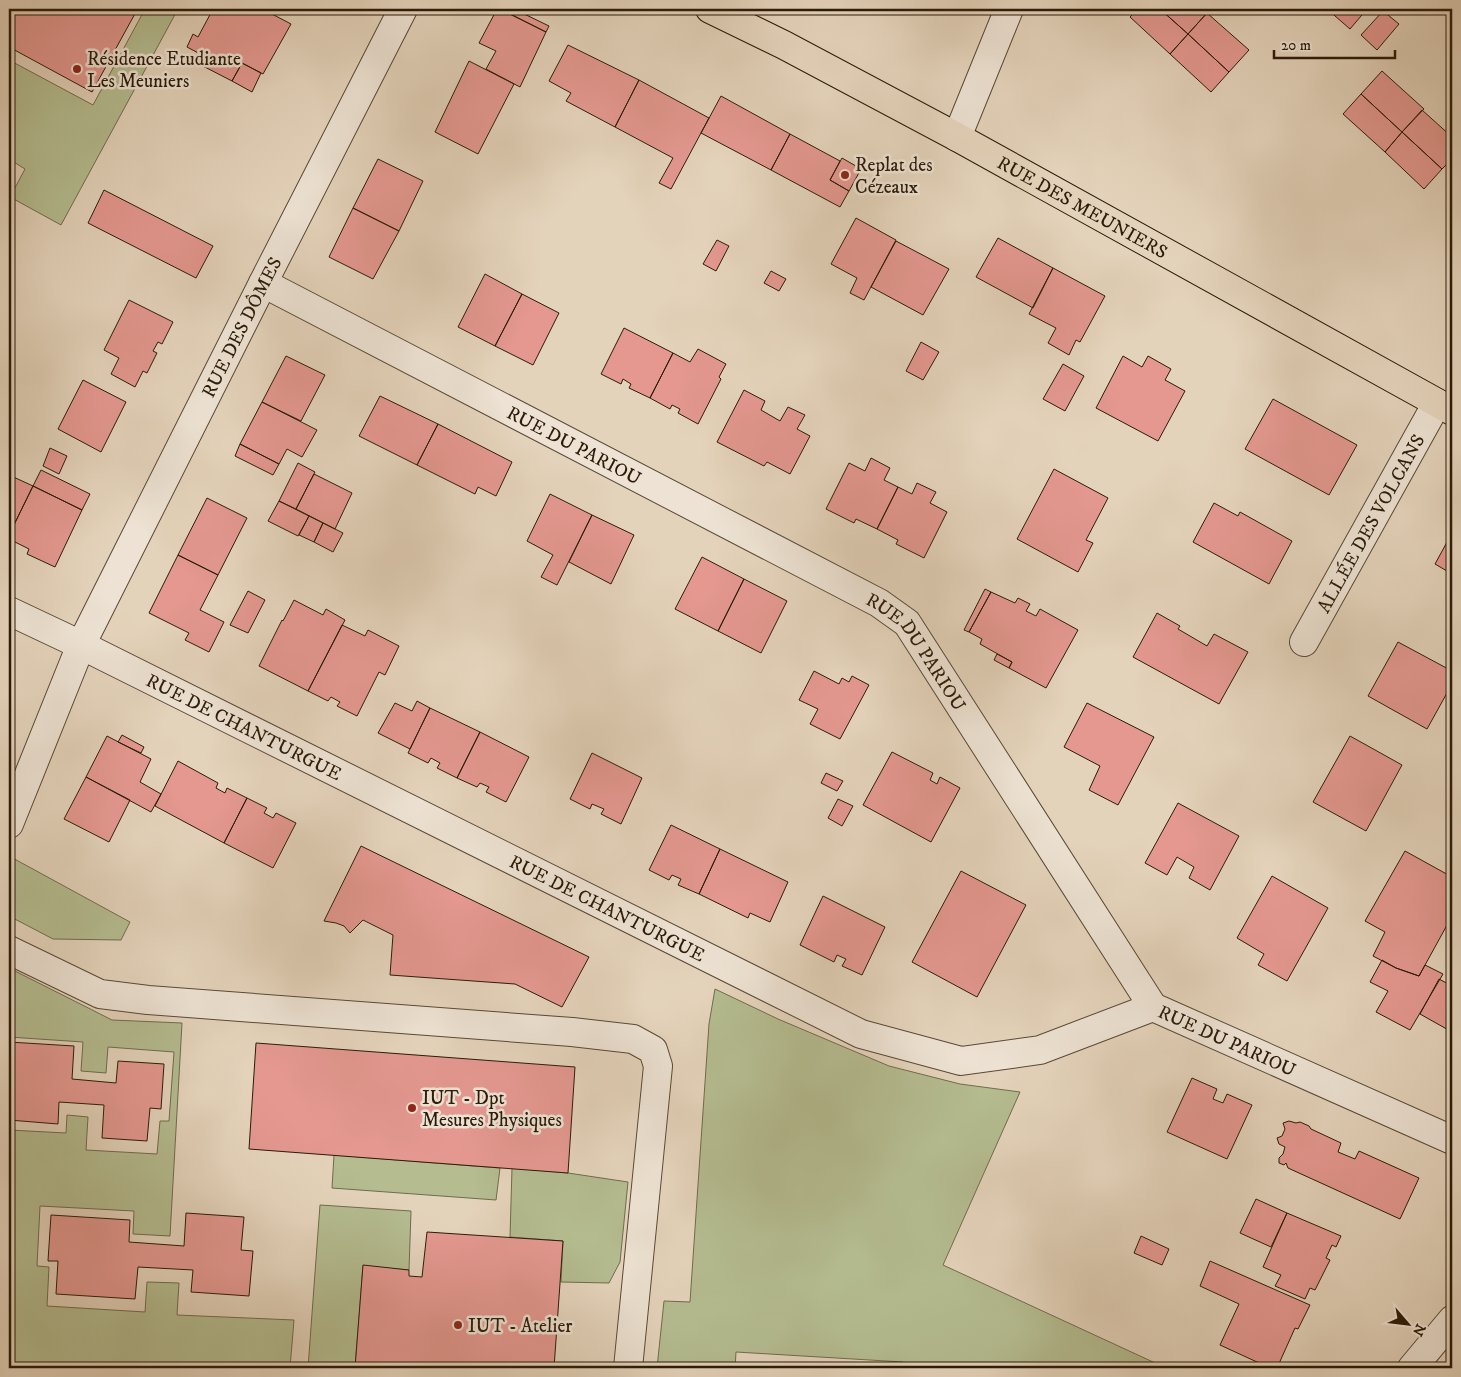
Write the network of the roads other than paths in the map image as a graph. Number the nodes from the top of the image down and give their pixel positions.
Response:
1 (403, 9) edge
2 (710, 9) edge
3 (1009, 9) edge
4 (957, 137) junction
5 (263, 283) junction
6 (1445, 407) edge
7 (9, 611) edge
8 (1304, 642) dead end
9 (81, 645) junction
10 (9, 824) edge
11 (9, 950) edge
12 (1153, 1006) junction
13 (1452, 1140) edge
14 (1452, 1320) edge
15 (628, 1368) edge
16 (1412, 1368) edge

1 - 5 street, RUE DES DÔMES
2 - 4 main road, RUE DES MEUNIERS
3 - 4 street
4 - 6 main road, RUE DES MEUNIERS
5 - 9 street, RUE DES DÔMES
5 - 12 street, RUE DU PARIOU
6 - 8 street, ALLÉE DES VOLCANS
7 - 9 street
9 - 10 street, RUE DES DÔMES
9 - 12 street, RUE DE CHANTURGUE
11 - 15 street
12 - 13 street, RUE DU PARIOU
14 - 16 street

